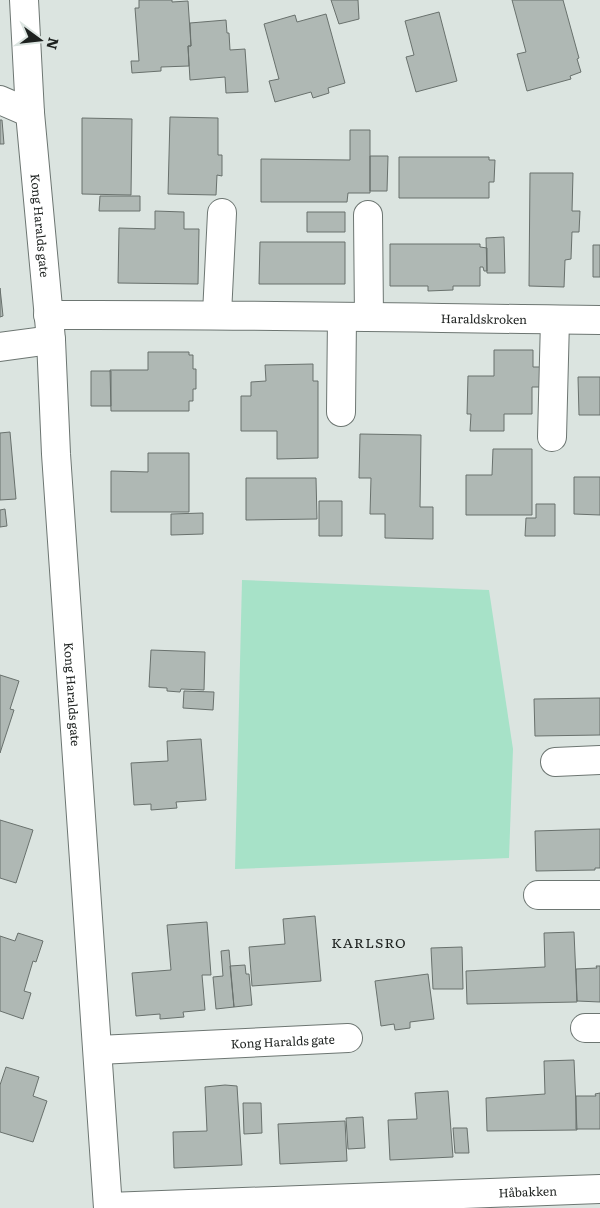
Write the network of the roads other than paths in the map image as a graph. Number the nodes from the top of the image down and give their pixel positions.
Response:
1 (24, 0) edge
2 (0, 100) edge
3 (30, 112) junction
4 (222, 213) dead end
5 (368, 215) dead end
6 (217, 314) junction
7 (342, 317) junction
8 (369, 317) junction
9 (555, 320) junction
10 (600, 320) edge
11 (49, 327) junction
12 (0, 347) edge
13 (341, 412) dead end
14 (552, 437) dead end
15 (600, 760) edge
16 (555, 762) dead end
17 (538, 895) dead end
18 (600, 895) edge
19 (348, 1038) dead end
20 (98, 1050) junction
21 (600, 1189) edge
22 (455, 1201) edge
23 (108, 1208) edge

1 - 3 street, Kong Haralds gate
2 - 3 street
3 - 11 street, Kong Haralds gate
4 - 6 street
5 - 8 street
6 - 7 street, Haraldskroken
6 - 11 street, Haraldskroken
7 - 8 street, Haraldskroken
7 - 13 street
8 - 9 street, Haraldskroken
9 - 10 street, Haraldskroken
9 - 14 street
11 - 12 street
11 - 20 street, Kong Haralds gate
15 - 16 street
17 - 18 street
19 - 20 street, Kong Haralds gate
20 - 23 street, Kong Haralds gate
21 - 22 street, Håbakken
22 - 23 street, Håbakken

